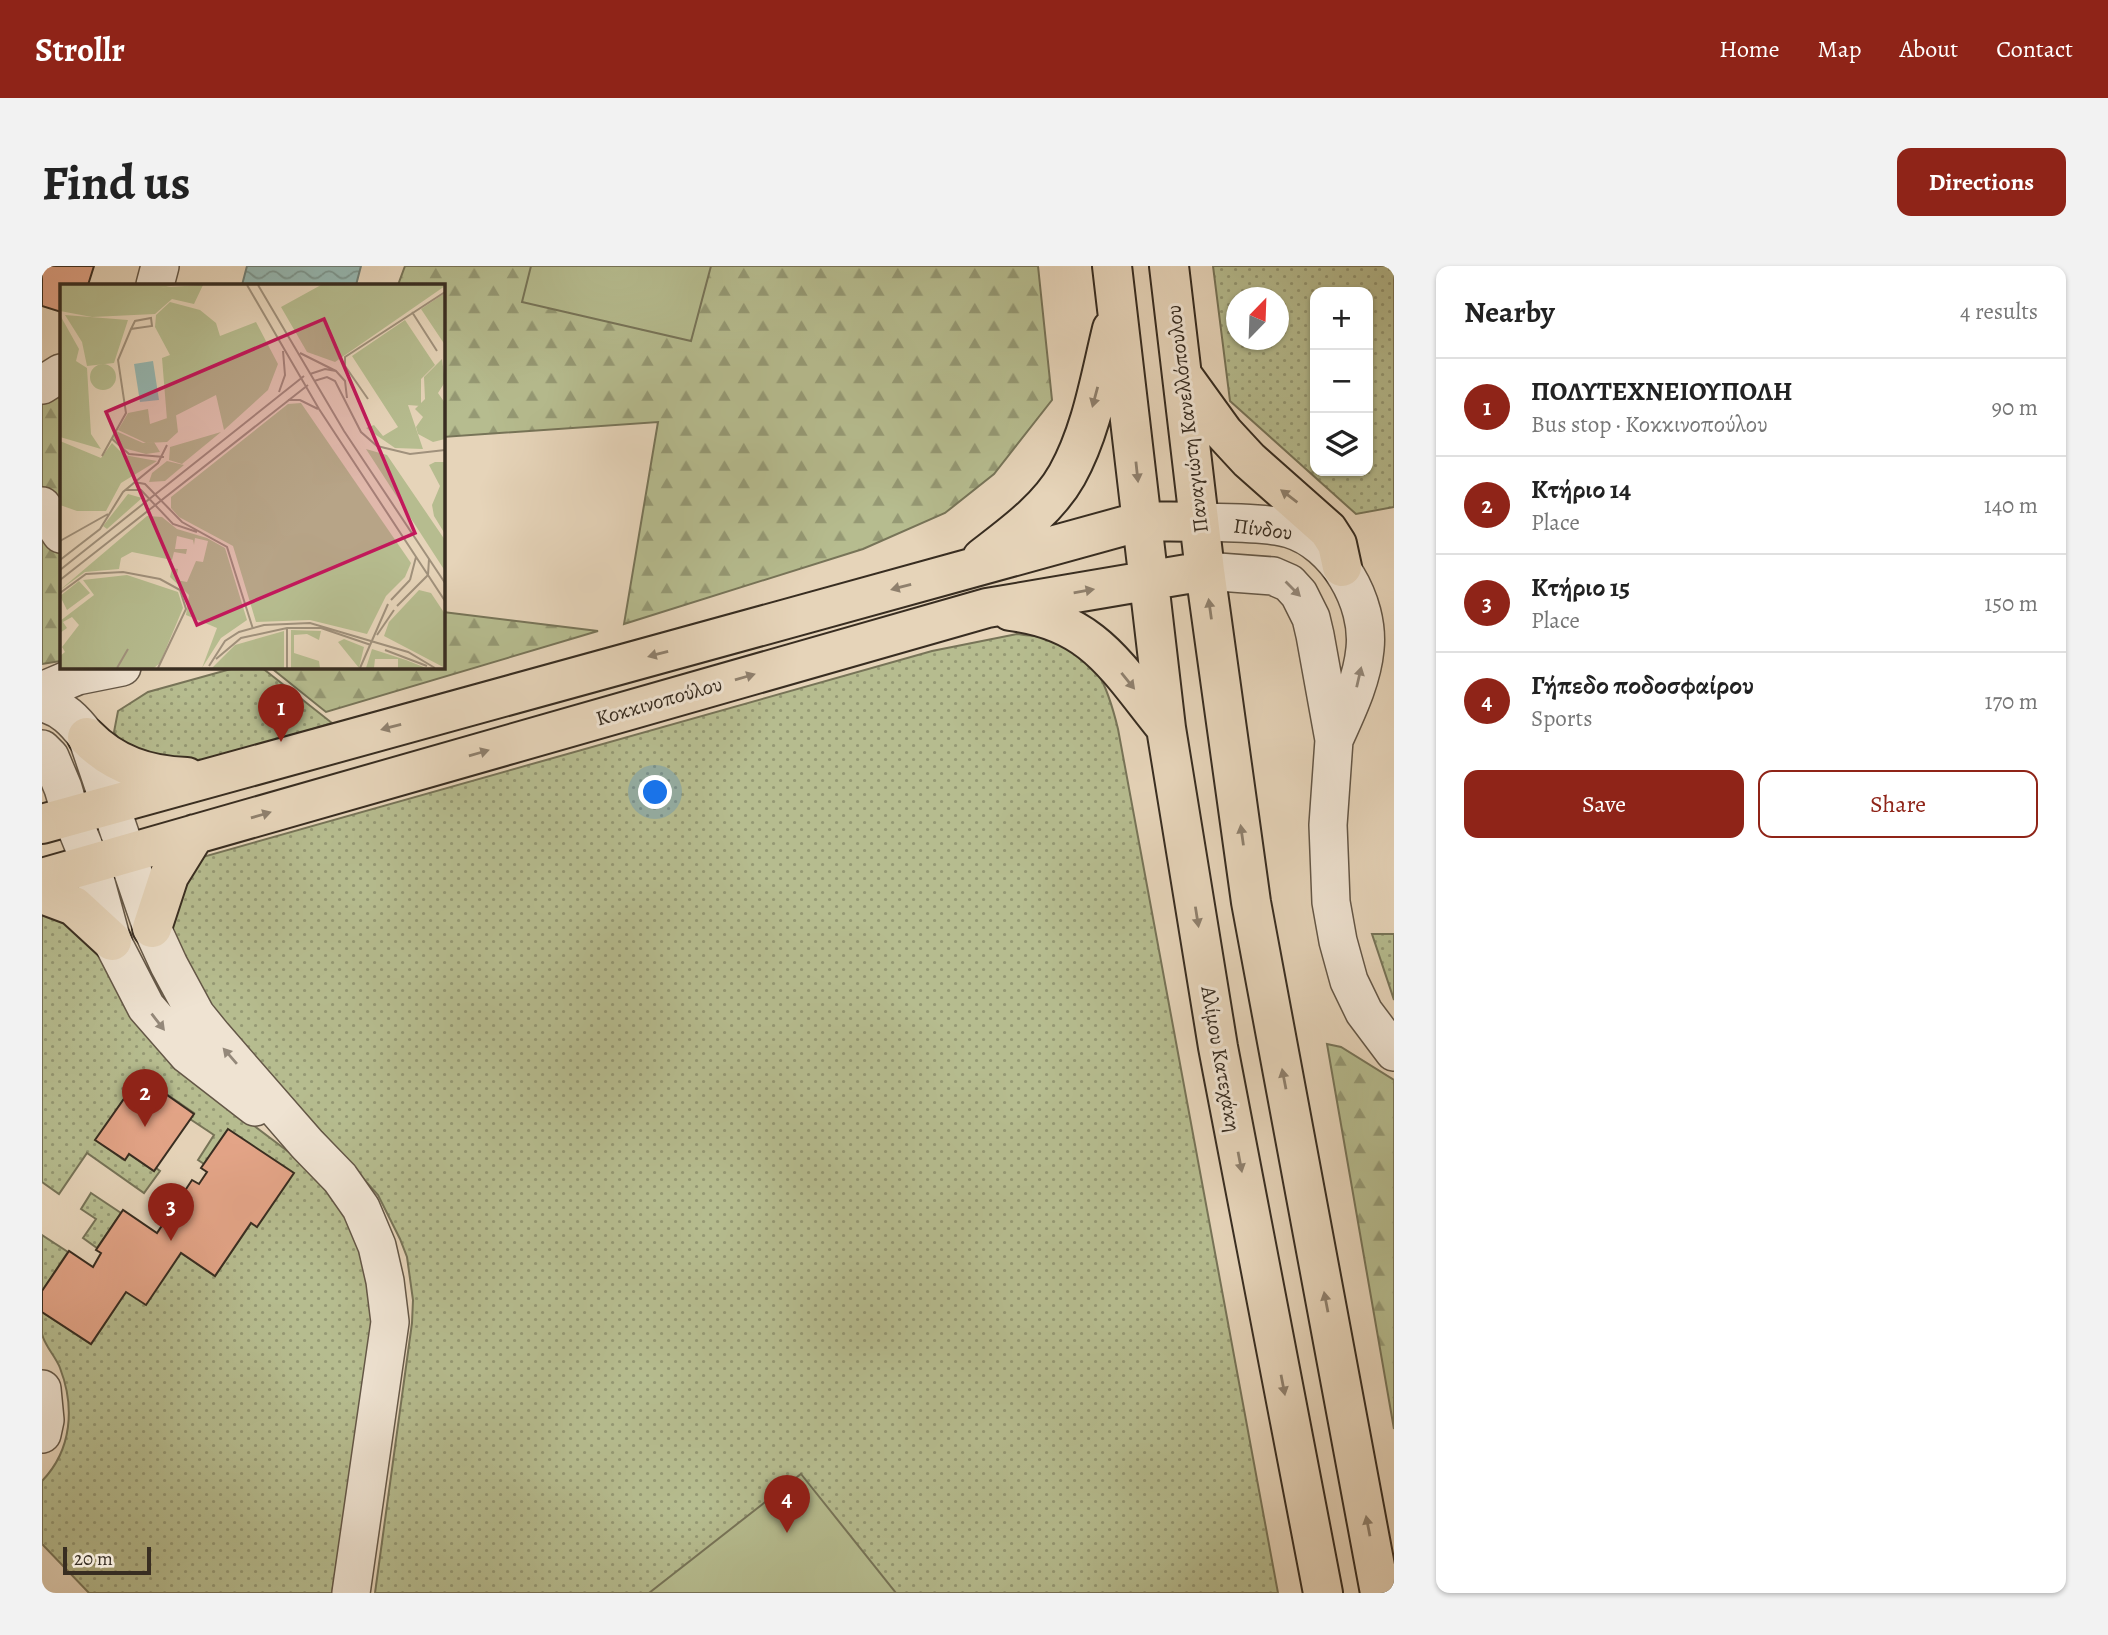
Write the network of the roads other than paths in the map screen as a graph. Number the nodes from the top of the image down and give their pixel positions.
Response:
1 (160, 266) edge
2 (1112, 266) edge
3 (1169, 266) edge
4 (155, 284) edge
5 (1118, 307) junction
6 (60, 374) edge
7 (1184, 378) junction
8 (42, 385) edge
9 (42, 506) edge
10 (1143, 521) junction
11 (1199, 522) junction
12 (60, 533) edge
13 (1342, 568) junction
14 (967, 569) junction
15 (1205, 571) junction
16 (1150, 580) junction
17 (987, 608) junction
18 (119, 668) edge
19 (123, 668) edge
20 (42, 691) edge
21 (42, 703) edge
22 (1167, 728) junction
23 (87, 737) junction
24 (1334, 740) junction
25 (45, 751) edge
26 (206, 778) junction
27 (110, 804) junction
28 (57, 820) edge
29 (195, 834) junction
30 (109, 859) junction
31 (42, 878) edge
32 (42, 894) edge
33 (152, 928) junction
34 (112, 941) junction
35 (169, 965) junction
36 (131, 981) junction
37 (1394, 1052) edge
38 (307, 1144) junction
39 (42, 1390) edge
40 (42, 1434) edge
41 (351, 1593) edge
42 (1323, 1593) edge
43 (1380, 1593) edge

1 - 4 street
2 - 5 main road
3 - 7 main road, Παναγιώτη Κανελλόπουλου
5 -> 10 main road
5 -> 14 main road
6 - 8 street
7 - 11 main road, Παναγιώτη Κανελλόπουλου
13 -> 7 main road
9 - 12 street
10 - 11 main road
10 - 14 main road
10 - 15 main road
10 - 16 main road, Αλίμου Κατεχάκη
11 - 13 street, Πίνδου
11 - 15 main road, Παναγιώτη Κανελλόπουλου
24 -> 13 street, Πίνδου
14 -> 26 main road
15 - 16 main road, Κοκκινοπούλου
15 -> 24 street, Πίνδου
43 -> 15 main road
17 -> 16 main road, Κοκκινοπούλου
16 - 22 main road, Αλίμου Κατεχάκη
17 -> 22 main road
29 -> 17 main road, Κοκκινοπούλου
18 - 20 street
19 - 23 street
21 - 23 street
22 -> 42 main road, Αλίμου Κατεχάκη
23 - 26 main road
23 - 27 street
24 - 37 street, Πίνδου
25 - 28 street
26 - 27 main road
27 - 28 main road
27 - 30 street
28 - 30 street
29 - 30 main road, Κοκκινοπούλου
29 - 33 main road
30 - 31 main road, Κοκκινοπούλου
30 - 33 street
30 - 34 street
32 - 34 main road
33 - 35 street
34 - 36 street
35 - 36 street
38 -> 35 street
36 -> 38 street
38 - 41 street
39 - 40 street

